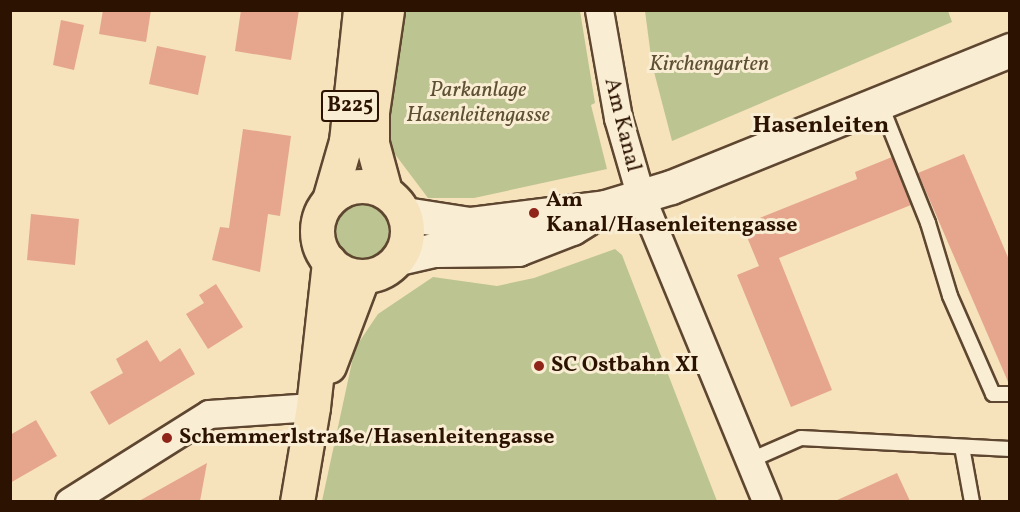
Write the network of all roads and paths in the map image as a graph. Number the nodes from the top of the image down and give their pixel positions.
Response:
1 (360, 10) edge
2 (387, 10) edge
3 (599, 10) edge
4 (1010, 50) edge
5 (880, 103) junction
6 (642, 197) junction
7 (329, 200) junction
8 (395, 202) junction
9 (605, 207) junction
10 (399, 258) junction
11 (328, 261) junction
12 (363, 276) junction
13 (1010, 394) edge
14 (313, 407) junction
15 (962, 447) junction
16 (1010, 449) edge
17 (753, 459) junction
18 (69, 501) edge
19 (297, 501) edge
20 (767, 501) edge
21 (972, 501) edge

1 - 7 main road, B225
2 - 8 main road, B225
3 - 6 street, Am Kanal
4 - 5 street
5 - 6 street
5 - 13 lane
6 - 9 street
6 - 17 street, Am Kanal
7 - 8 main road
7 - 11 main road, B225
8 - 9 street
8 - 10 main road, B225
9 - 10 street
10 - 12 main road
11 - 12 main road
11 - 14 main road, B225
12 - 14 main road, B225
14 - 18 street
14 - 19 main road, B225
15 - 16 lane
15 - 17 lane
15 - 21 lane
17 - 20 street, Am Kanal

